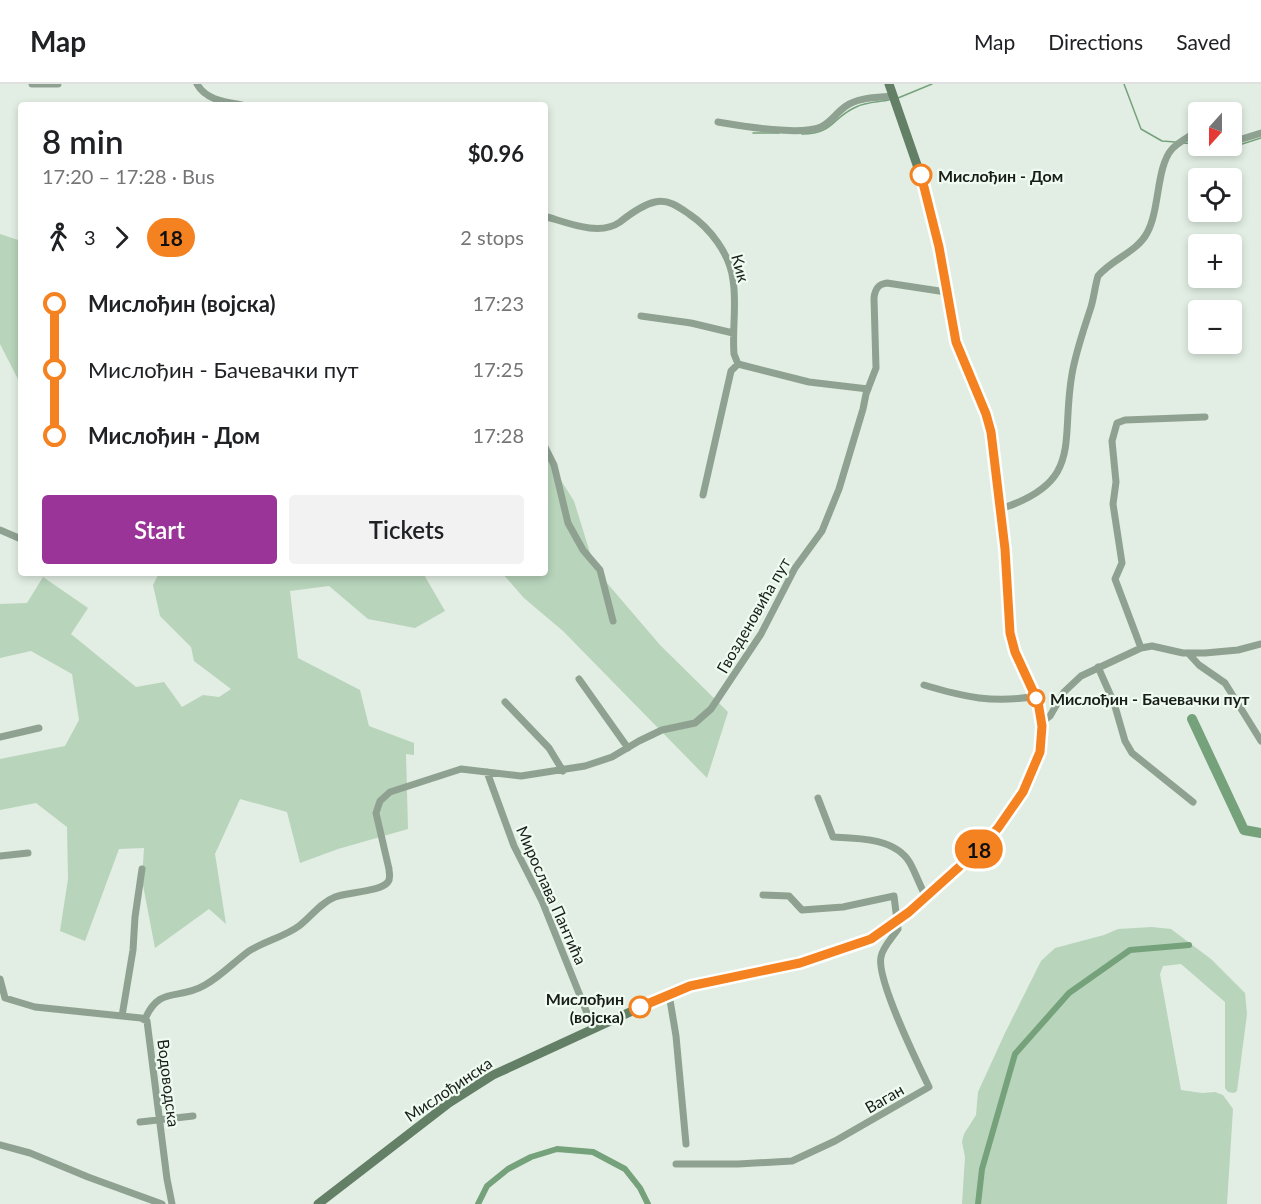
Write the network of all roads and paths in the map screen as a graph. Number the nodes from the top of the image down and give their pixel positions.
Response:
1 (32, 84) edge
2 (58, 84) edge
3 (197, 84) edge
4 (889, 84) edge
5 (892, 96) junction
6 (230, 102) edge
7 (718, 122) dead end
8 (1261, 133) edge
9 (1188, 139) edge
10 (1242, 139) edge
11 (548, 217) edge
12 (946, 292) junction
13 (641, 316) dead end
14 (733, 333) junction
15 (738, 364) junction
16 (868, 388) junction
17 (1205, 417) dead end
18 (548, 453) edge
19 (703, 495) dead end
20 (1000, 509) junction
21 (0, 530) edge
22 (18, 538) edge
23 (612, 621) dead end
24 (1261, 644) edge
25 (1141, 648) junction
26 (1188, 653) junction
27 (1098, 667) junction
28 (579, 680) dead end
29 (924, 685) dead end
30 (1036, 696) junction
31 (505, 702) dead end
32 (1042, 722) junction
33 (39, 728) dead end
34 (0, 737) edge
35 (1261, 741) edge
36 (628, 748) junction
37 (563, 771) junction
38 (487, 772) junction
39 (818, 798) dead end
40 (1193, 802) dead end
41 (28, 853) dead end
42 (0, 856) edge
43 (141, 869) dead end
44 (763, 895) dead end
45 (926, 897) junction
46 (898, 920) junction
47 (0, 980) edge
48 (669, 994) junction
49 (2, 996) edge
50 (122, 1016) junction
51 (145, 1019) junction
52 (593, 1028) junction
53 (193, 1116) dead end
54 (160, 1120) junction
55 (140, 1122) dead end
56 (686, 1144) dead end
57 (0, 1145) edge
58 (676, 1164) dead end
59 (162, 1204) edge
60 (172, 1204) edge
61 (318, 1204) edge

1 - 2 street
3 - 6 street
4 - 5 main road, Мислођинска
5 - 7 street
5 - 12 main road, Мислођинска
8 - 10 street
9 - 20 street
11 - 14 street, Кик
12 - 16 street, Гвозденовића пут
12 - 20 main road, Мислођинска
13 - 14 street
14 - 15 street, Кик
15 - 16 street
15 - 19 street
16 - 36 street, Гвозденовића пут
17 - 25 street
18 - 23 street
20 - 30 main road, Мислођинска
21 - 22 street
24 - 26 street
25 - 26 street
25 - 27 street
26 - 35 street
27 - 32 street
27 - 40 street
28 - 36 street
29 - 30 street
30 - 32 main road, Мислођинска
31 - 37 street
32 - 45 main road, Мислођинска
33 - 34 street
36 - 37 street, Гвозденовића пут
37 - 38 street, Гвозденовића пут
38 - 51 street, Гвозденовића пут
38 - 52 street, Мирослава Пантића
39 - 45 street
41 - 42 street
43 - 50 street
44 - 46 street
45 - 46 main road, Мислођинска
46 - 48 main road, Мислођинска
46 - 58 street, Ваган
47 - 49 street, Водоводска
48 - 52 main road, Мислођинска
48 - 56 street
49 - 50 street, Водоводска
50 - 51 street, Водоводска
51 - 54 street, Водоводска
52 - 61 main road, Мислођинска
53 - 54 street
54 - 55 street
54 - 60 street, Водоводска
57 - 59 street

